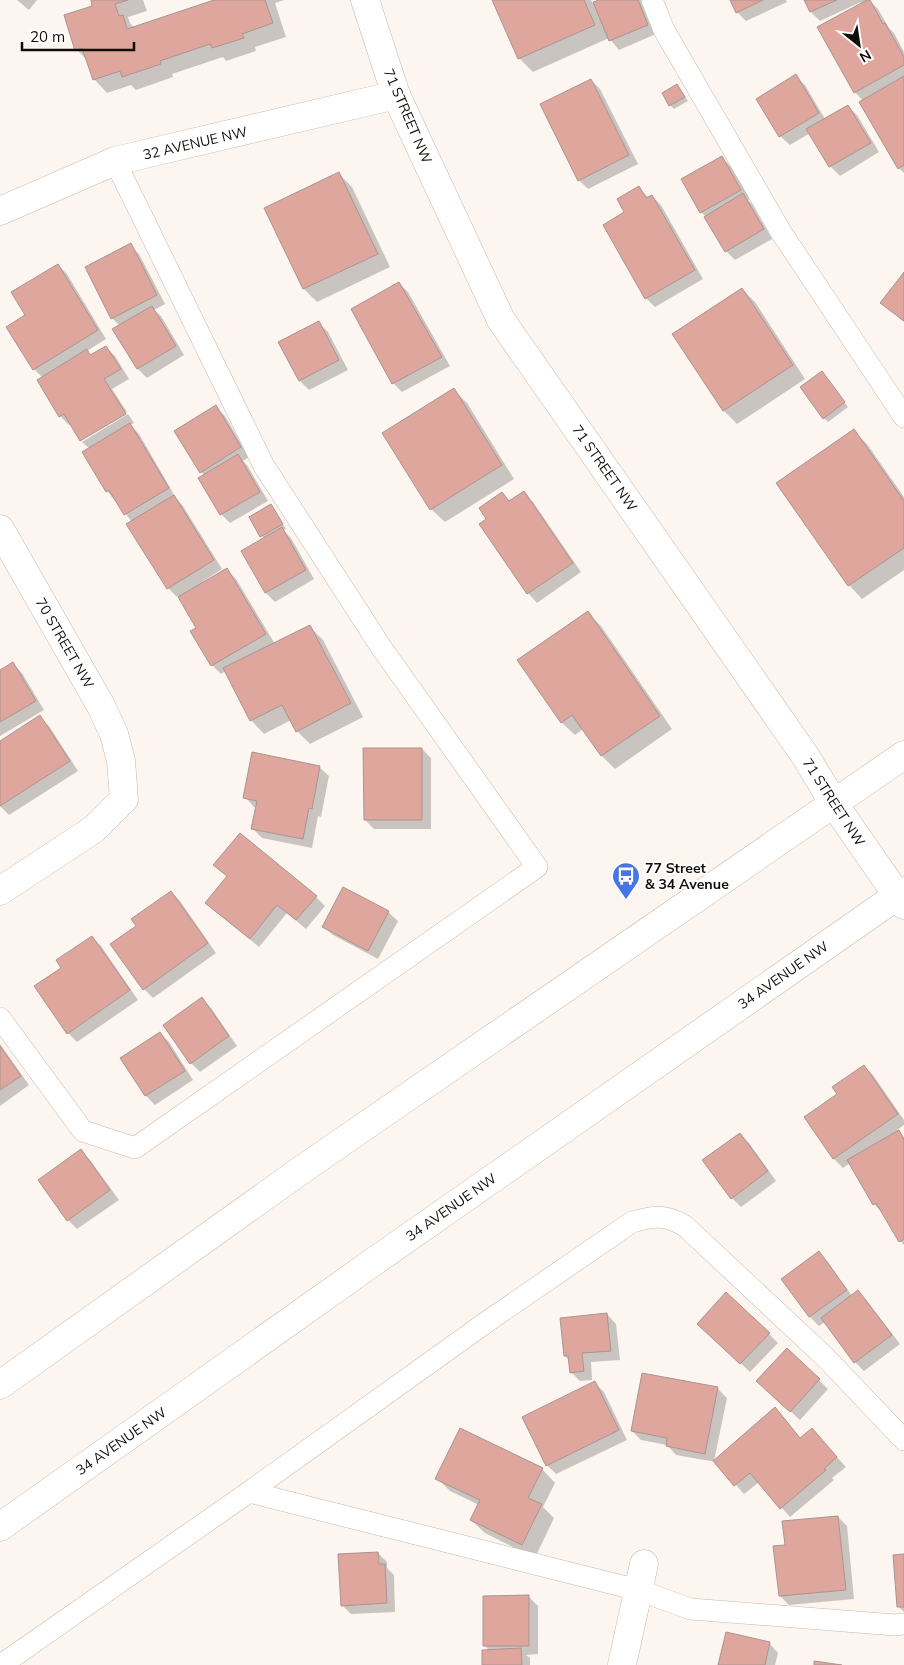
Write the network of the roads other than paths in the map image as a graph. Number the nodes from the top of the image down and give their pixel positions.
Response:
1 (364, 0) edge
2 (652, 0) edge
3 (396, 95) junction
4 (115, 161) junction
5 (0, 211) edge
6 (904, 416) edge
7 (0, 529) edge
8 (904, 755) edge
9 (834, 804) junction
10 (0, 891) edge
11 (902, 897) edge
12 (0, 1018) edge
13 (0, 1385) edge
14 (904, 1440) edge
15 (249, 1492) junction
16 (0, 1527) edge
17 (644, 1564) dead end
18 (638, 1590) junction
19 (904, 1624) edge
20 (1, 1665) edge
21 (622, 1665) edge

1 - 3 main road, 71 STREET NW
2 - 6 lane
3 - 4 main road, 32 AVENUE NW
3 - 9 main road, 71 STREET NW
4 - 5 main road, 32 AVENUE NW
4 - 12 lane
7 - 10 main road, 70 STREET NW
8 - 9 main road
9 - 11 main road, 71 STREET NW
9 - 13 main road
11 - 16 main road, 34 AVENUE NW
14 - 15 lane
15 - 18 lane
15 - 20 lane
17 - 18 main road
18 - 19 lane
18 - 21 main road

